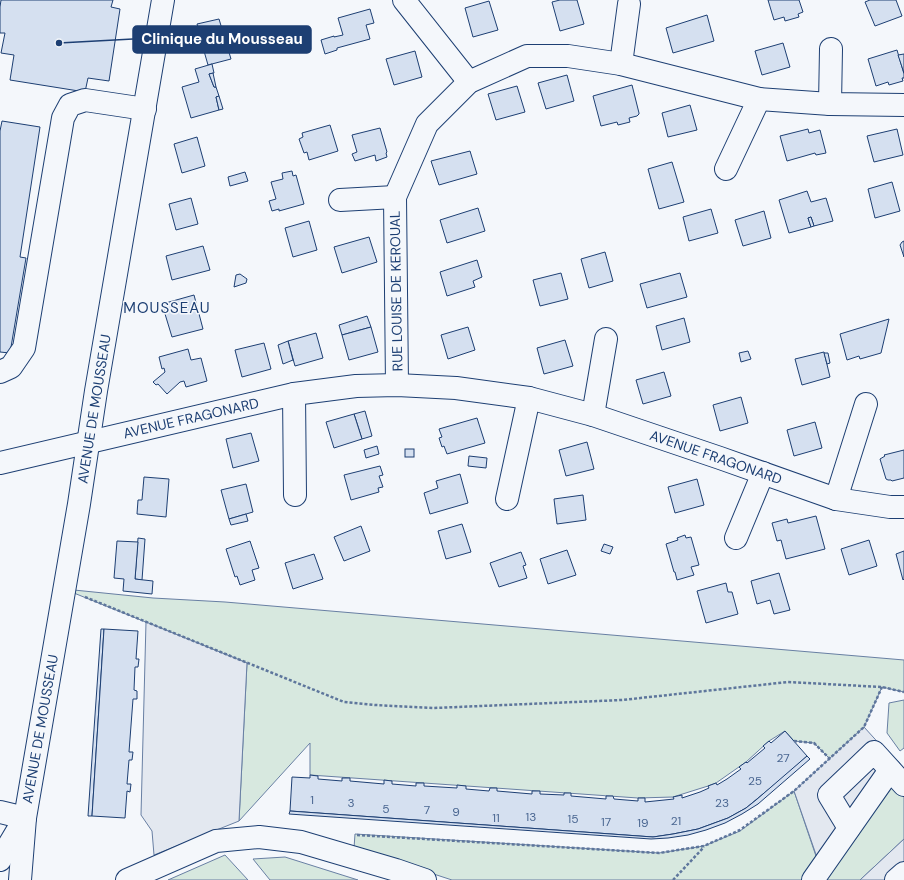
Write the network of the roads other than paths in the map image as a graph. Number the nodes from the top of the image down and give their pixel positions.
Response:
1 (163, 0) edge
2 (404, 0) edge
3 (629, 4) dead end
4 (831, 49) dead end
5 (622, 64) junction
6 (469, 82) junction
7 (759, 99) junction
8 (830, 104) junction
9 (904, 105) edge
10 (145, 109) junction
11 (726, 169) dead end
12 (396, 197) junction
13 (340, 200) dead end
14 (606, 339) dead end
15 (0, 372) edge
16 (397, 385) junction
17 (294, 394) junction
18 (529, 398) junction
19 (866, 404) dead end
20 (593, 415) junction
21 (88, 442) junction
22 (0, 463) edge
23 (763, 473) junction
24 (295, 495) dead end
25 (507, 499) dead end
26 (836, 499) junction
27 (904, 508) edge
28 (736, 538) dead end
29 (897, 777) edge
30 (0, 812) edge
31 (25, 818) junction
32 (849, 828) junction
33 (0, 860) edge
34 (904, 873) edge
35 (20, 880) edge
36 (127, 880) edge
37 (425, 880) edge
38 (813, 880) edge
39 (896, 880) edge

1 - 10 street, AVENUE DE MOUSSEAU
2 - 6 street
3 - 5 street
4 - 8 street
5 - 6 street, RUE LOUISE DE KEROUAL
5 - 7 street, RUE LOUISE DE KEROUAL
6 - 12 street, RUE LOUISE DE KEROUAL
7 - 8 street, RUE LOUISE DE KEROUAL
7 - 11 street
8 - 9 street, RUE LOUISE DE KEROUAL
10 - 15 street
10 - 21 street, AVENUE DE MOUSSEAU
12 - 13 street, RUE LOUISE DE KEROUAL
12 - 16 street, RUE LOUISE DE KEROUAL
14 - 20 street
16 - 17 street, AVENUE FRAGONARD
16 - 18 street, AVENUE FRAGONARD
17 - 21 street, AVENUE FRAGONARD
17 - 24 street
18 - 20 street, AVENUE FRAGONARD
18 - 25 street
19 - 26 street
20 - 23 street, AVENUE FRAGONARD
21 - 22 street, AVENUE FRAGONARD
21 - 31 street, AVENUE DE MOUSSEAU
23 - 26 street, AVENUE FRAGONARD
23 - 28 street
26 - 27 street, AVENUE FRAGONARD
29 - 32 street
29 - 32 street
30 - 31 street
31 - 33 street, AVENUE DE MOUSSEAU
31 - 35 street, AVENUE DE MOUSSEAU
32 - 38 street
34 - 39 street
36 - 37 street

